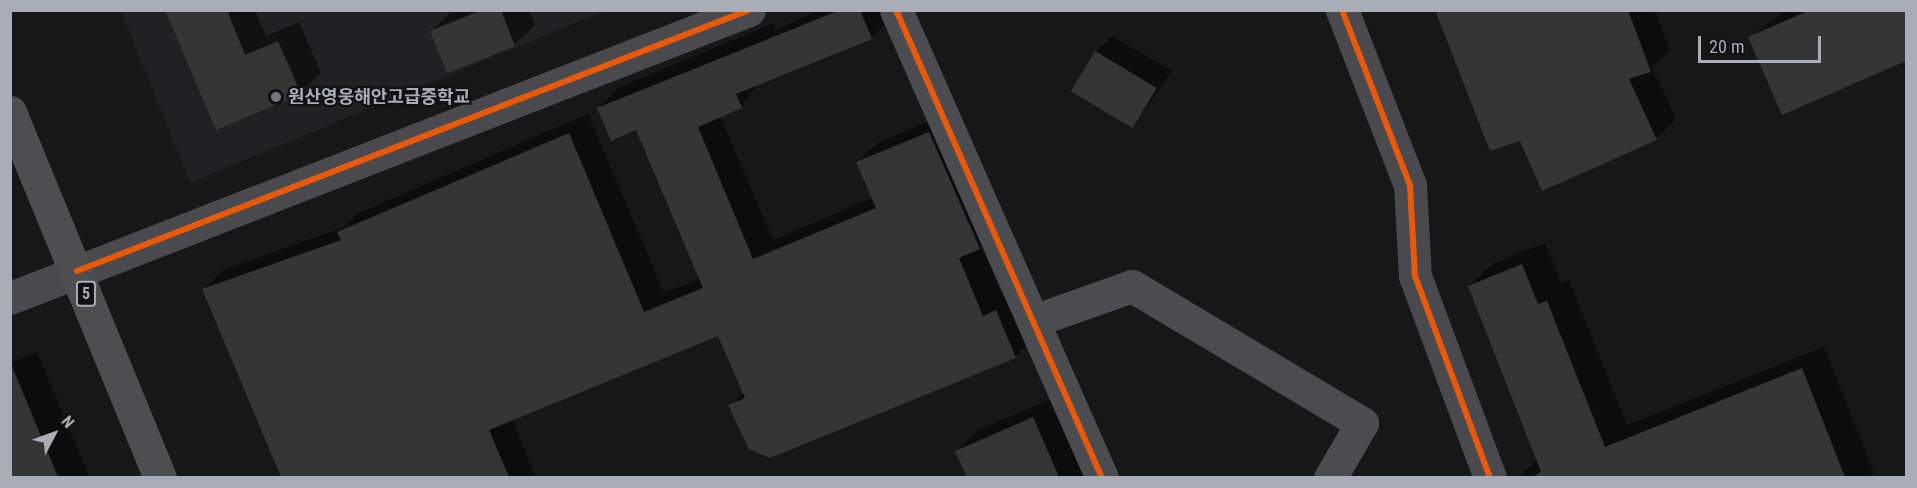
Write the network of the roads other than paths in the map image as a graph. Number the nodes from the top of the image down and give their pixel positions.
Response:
1 (896, 10) edge
2 (1342, 10) edge
3 (728, 14) edge
4 (10, 112) edge
5 (77, 271) junction
6 (10, 298) edge
7 (1033, 321) junction
8 (160, 477) edge
9 (1102, 477) edge
10 (1330, 477) edge
11 (1490, 477) edge

1 - 7 street
2 - 11 street
3 - 5 street
4 - 5 highway, 5
5 - 6 street
5 - 8 highway, 5
7 - 9 street
7 - 10 street

